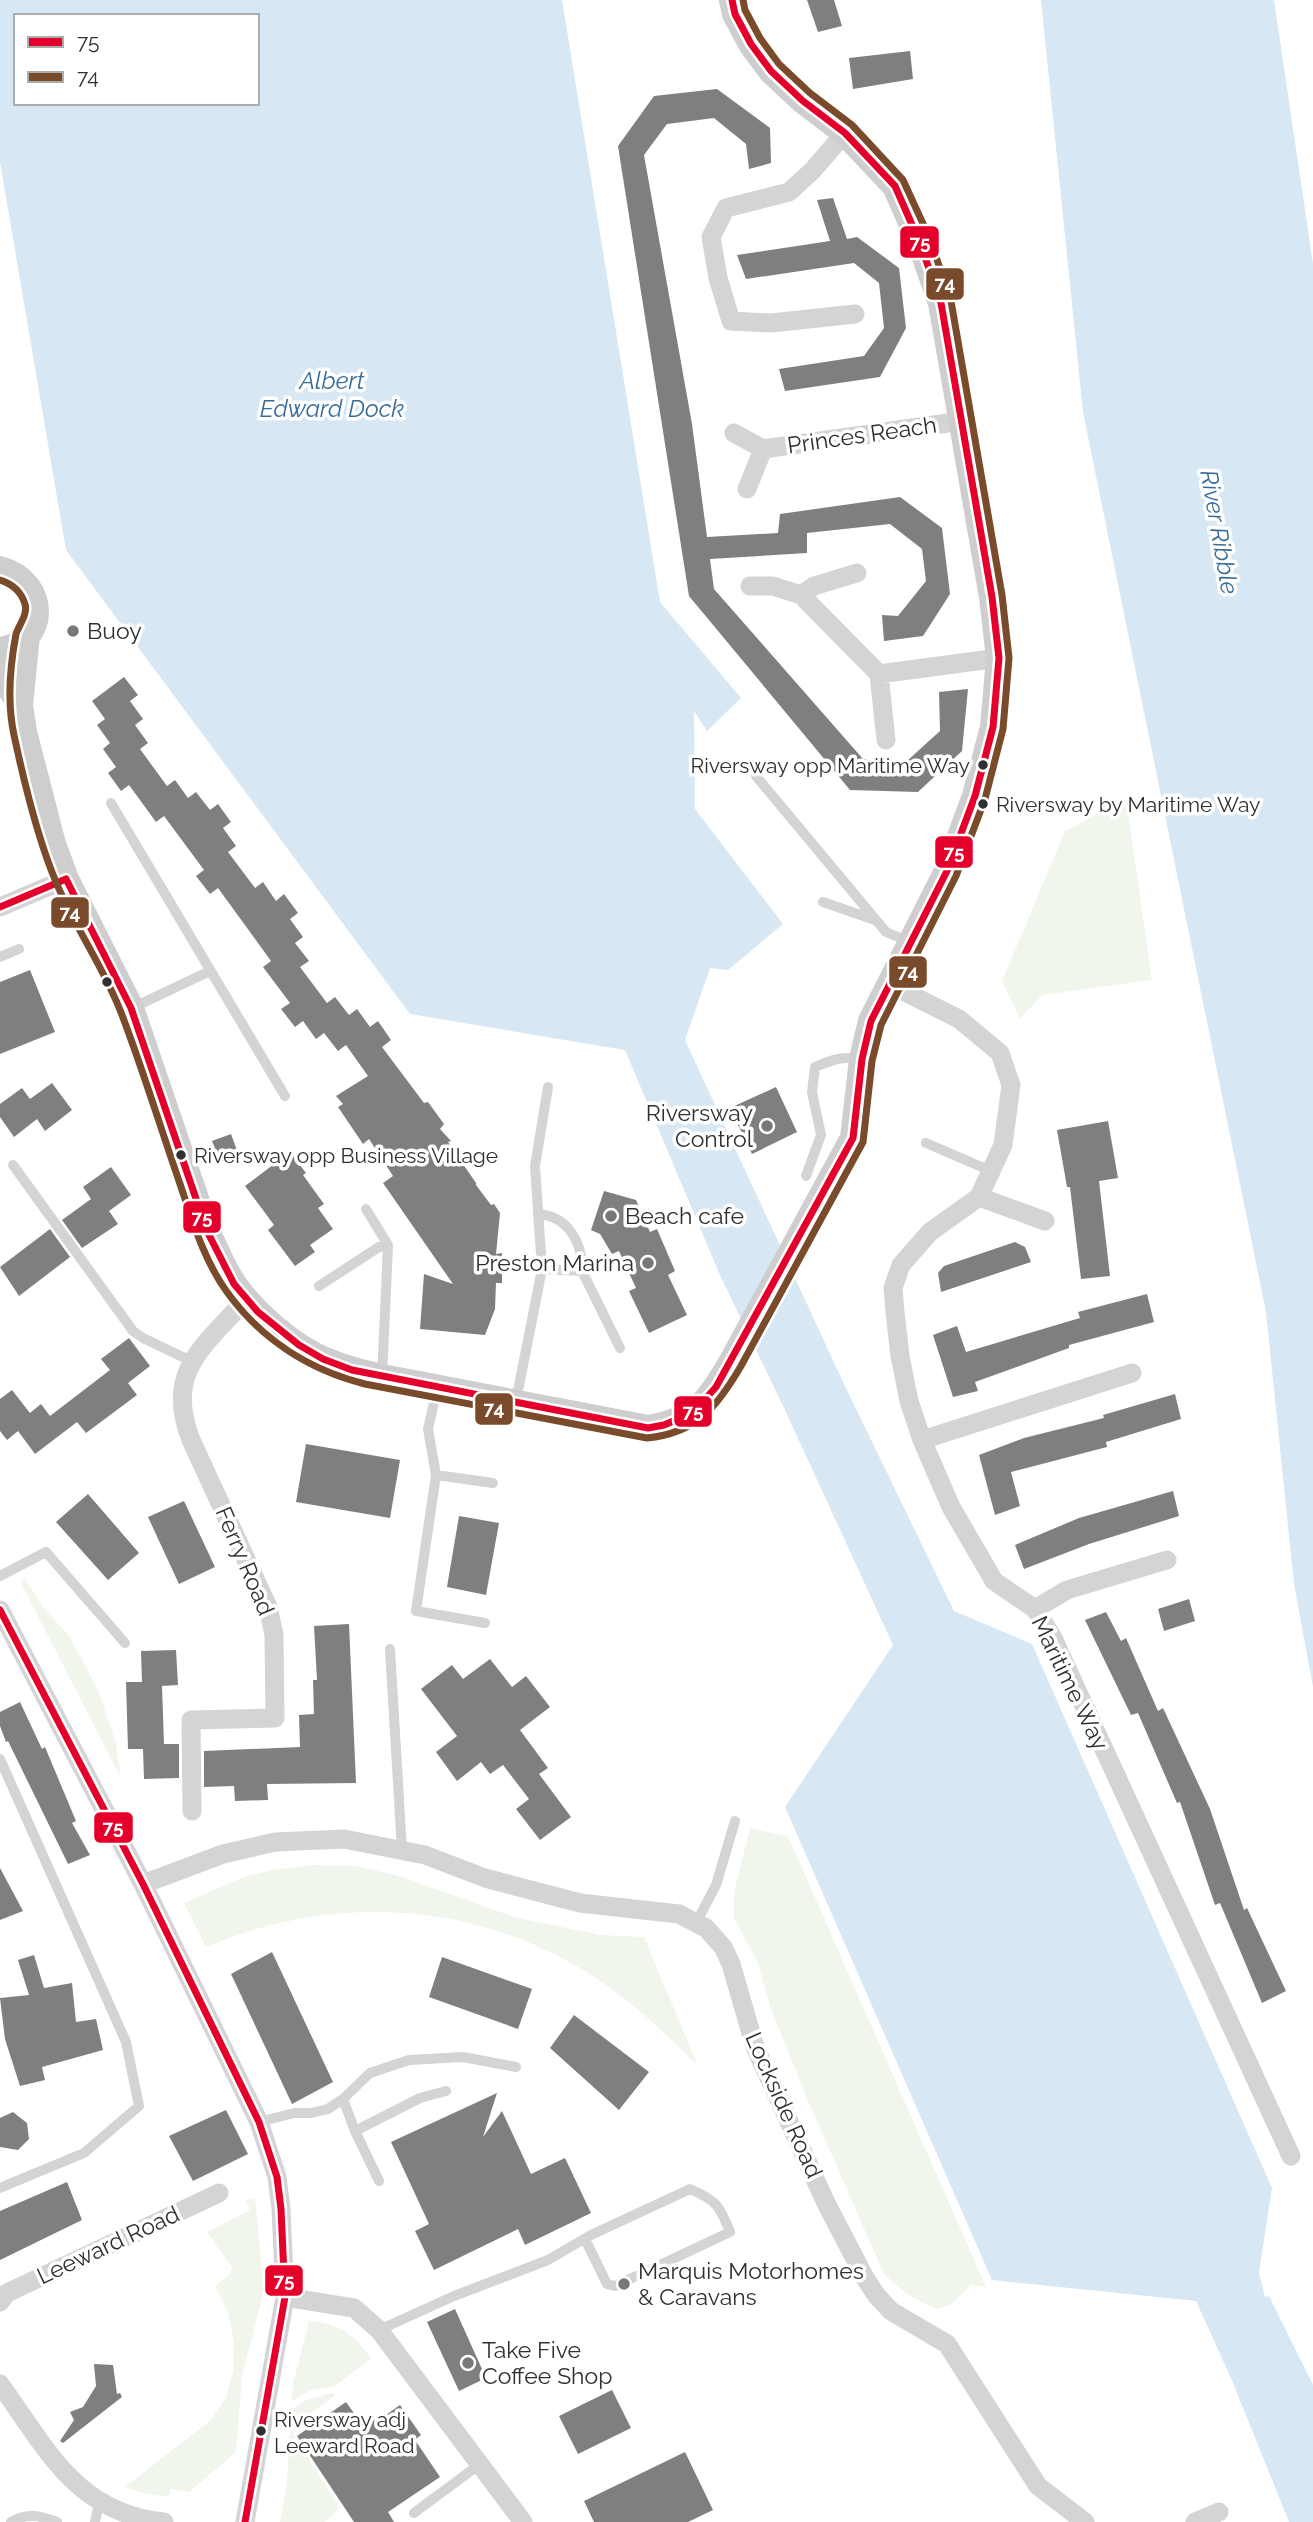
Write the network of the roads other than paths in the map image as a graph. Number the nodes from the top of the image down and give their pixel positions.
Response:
1 (732, 0) edge
2 (845, 133) junction
3 (855, 314) dead end
4 (962, 421) junction
5 (734, 433) dead end
6 (763, 449) junction
7 (747, 489) dead end
8 (5, 567) edge
9 (857, 573) dead end
10 (750, 586) dead end
11 (801, 595) junction
12 (27, 635) junction
13 (0, 650) edge
14 (999, 658) junction
15 (0, 672) edge
16 (879, 674) junction
17 (20, 705) junction
18 (886, 740) dead end
19 (755, 776) dead end
20 (111, 803) dead end
21 (66, 878) junction
22 (823, 902) dead end
23 (0, 907) edge
24 (876, 920) junction
25 (910, 942) junction
26 (19, 949) dead end
27 (0, 957) edge
28 (211, 971) junction
29 (889, 984) junction
30 (131, 1009) junction
31 (862, 1059) junction
32 (548, 1087) dead end
33 (285, 1096) dead end
34 (926, 1143) dead end
35 (13, 1166) dead end
36 (991, 1171) junction
37 (806, 1177) dead end
38 (979, 1197) junction
39 (366, 1209) dead end
40 (538, 1214) junction
41 (1045, 1221) dead end
42 (388, 1245) junction
43 (542, 1269) junction
44 (582, 1271) junction
45 (319, 1286) dead end
46 (246, 1299) junction
47 (620, 1348) dead end
48 (191, 1361) junction
49 (1132, 1374) dead end
50 (382, 1377) junction
51 (438, 1388) junction
52 (516, 1402) junction
53 (922, 1440) junction
54 (436, 1475) junction
55 (493, 1483) dead end
56 (1167, 1560) dead end
57 (0, 1576) edge
58 (1035, 1609) junction
59 (0, 1610) edge
60 (485, 1623) dead end
61 (125, 1643) dead end
62 (390, 1649) dead end
63 (0, 1759) edge
64 (192, 1811) dead end
65 (735, 1821) dead end
66 (402, 1850) junction
67 (143, 1884) junction
68 (696, 1923) junction
69 (516, 2067) dead end
70 (446, 2091) dead end
71 (343, 2099) junction
72 (259, 2122) junction
73 (355, 2132) junction
74 (1291, 2156) dead end
75 (379, 2181) dead end
76 (0, 2188) edge
77 (219, 2193) dead end
78 (585, 2239) junction
79 (285, 2297) junction
80 (0, 2302) edge
81 (379, 2330) junction
82 (0, 2384) edge
83 (480, 2464) junction
84 (97, 2512) edge
85 (1219, 2512) dead end
86 (414, 2513) dead end
87 (11, 2522) edge
88 (57, 2522) edge
89 (164, 2522) edge
90 (245, 2522) edge
91 (523, 2522) edge
92 (1085, 2522) edge
93 (1195, 2522) edge

1 - 2 street
2 - 3 street
2 - 4 street
4 - 6 street, Princes Reach
4 - 14 street
5 - 6 street, Princes Reach
6 - 7 street, Princes Reach
8 - 12 street
9 - 11 street
10 - 11 street
11 - 16 street
12 - 13 street
12 - 17 street
14 - 16 street
14 - 25 street
15 - 17 street
16 - 18 street
17 - 21 street
19 - 24 lane
20 - 28 lane
21 - 23 street
21 - 30 street
22 - 24 lane
24 - 25 lane
25 - 29 street
26 - 27 lane
28 - 30 lane
28 - 33 lane
29 - 31 street
29 - 36 street, Maritime Way
30 - 46 street
31 - 37 lane
31 - 52 street
32 - 40 lane
34 - 36 lane
35 - 48 lane
36 - 38 street, Maritime Way
38 - 41 street
38 - 53 street, Maritime Way
39 - 42 lane
40 - 43 lane
40 - 44 lane
42 - 45 lane
42 - 50 lane
43 - 44 lane
43 - 52 lane
44 - 47 lane
46 - 48 street, Ferry Road
46 - 50 street
48 - 64 street, Ferry Road
49 - 53 street
50 - 51 street
51 - 52 street
51 - 54 lane
53 - 58 street, Maritime Way
54 - 55 lane
54 - 60 lane
56 - 58 street
57 - 61 lane
58 - 74 street, Maritime Way
59 - 67 street
62 - 66 lane
63 - 76 lane
65 - 68 lane
66 - 67 street, Lockside Road
66 - 68 street, Lockside Road
67 - 72 street
68 - 92 street, Lockside Road
69 - 71 lane
70 - 73 lane
71 - 72 lane
71 - 73 lane
72 - 79 street
73 - 75 lane
77 - 80 street, Leeward Road
78 - 78 lane
78 - 81 lane
79 - 81 street
79 - 90 street
81 - 83 street
82 - 84 street
83 - 86 lane
83 - 91 street
84 - 89 street
85 - 93 street
87 - 88 lane

